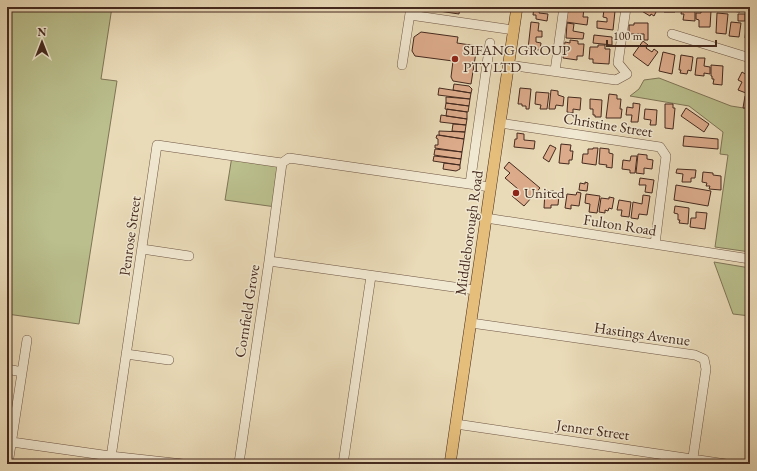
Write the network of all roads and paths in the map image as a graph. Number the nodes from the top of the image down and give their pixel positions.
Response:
1 (517, 7) edge
2 (564, 7) edge
3 (620, 7) edge
4 (410, 11) edge
5 (513, 30) junction
6 (672, 34) dead end
7 (490, 43) dead end
8 (750, 58) edge
9 (402, 65) dead end
10 (508, 65) junction
11 (555, 71) junction
12 (500, 123) junction
13 (282, 163) junction
14 (470, 184) junction
15 (490, 187) junction
16 (486, 218) junction
17 (655, 244) junction
18 (142, 249) junction
19 (189, 256) dead end
20 (750, 259) edge
21 (269, 261) junction
22 (371, 276) junction
23 (475, 290) junction
24 (471, 323) junction
25 (27, 340) dead end
26 (126, 354) junction
27 (169, 360) dead end
28 (7, 370) edge
29 (22, 372) junction
30 (456, 424) junction
31 (12, 442) junction
32 (110, 460) edge
33 (692, 462) edge
34 (8, 464) edge
35 (183, 464) edge
36 (238, 464) edge
37 (343, 464) edge
38 (450, 464) edge
39 (726, 464) edge

1 - 5 main road, Middleborough Road
2 - 11 street
3 - 11 street
4 - 5 street
4 - 9 street
5 - 10 main road, Middleborough Road
6 - 8 street
7 - 14 street
10 - 11 street
10 - 12 main road, Middleborough Road
12 - 15 main road, Middleborough Road
12 - 17 street, Christine Street
13 - 14 street
13 - 18 street, Penrose Street
13 - 21 street, Cornfield Grove
14 - 15 street
15 - 16 main road, Middleborough Road
16 - 17 street, Fulton Road
16 - 23 main road, Middleborough Road
17 - 20 street, Fulton Road
18 - 19 street
18 - 26 street, Penrose Street
21 - 22 street
21 - 36 street, Cornfield Grove
22 - 23 street
22 - 37 street
23 - 24 main road, Middleborough Road
24 - 30 main road, Middleborough Road
24 - 33 street, Hastings Avenue
25 - 29 street
26 - 27 street
26 - 32 street, Penrose Street
28 - 29 street
29 - 31 street
30 - 33 street, Jenner Street
30 - 38 main road, Middleborough Road
31 - 32 street
31 - 34 street
32 - 35 street
33 - 39 street, Jenner Street

